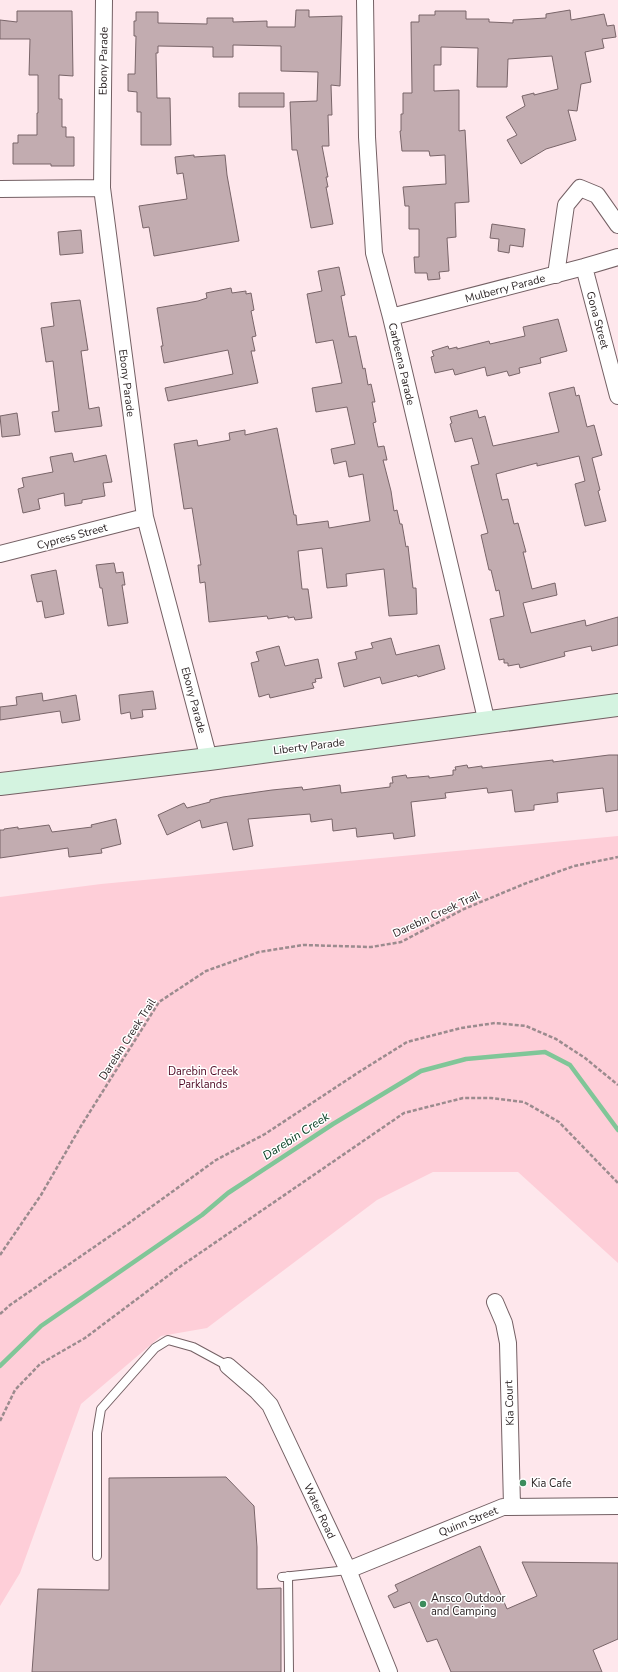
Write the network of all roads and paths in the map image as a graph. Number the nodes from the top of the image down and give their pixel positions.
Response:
1 (104, 0) edge
2 (365, 0) edge
3 (102, 188) junction
4 (0, 189) edge
5 (618, 225) edge
6 (618, 257) edge
7 (584, 267) junction
8 (556, 274) junction
9 (391, 318) junction
10 (618, 396) edge
11 (145, 517) junction
12 (0, 554) edge
13 (618, 705) edge
14 (487, 723) junction
15 (209, 759) junction
16 (0, 784) edge
17 (618, 857) edge
18 (618, 1085) edge
19 (618, 1183) edge
20 (0, 1255) edge
21 (495, 1302) dead end
22 (0, 1314) edge
23 (228, 1366) joint
24 (0, 1421) edge
25 (512, 1506) junction
26 (618, 1506) edge
27 (96, 1556) dead end
28 (348, 1570) junction
29 (289, 1672) edge
30 (389, 1672) edge

1 - 3 street, Ebony Parade
2 - 9 street, Carbeena Parade
3 - 4 street
3 - 11 street, Ebony Parade
5 - 8 street
6 - 7 street, Mulberry Parade
7 - 8 street, Mulberry Parade
7 - 10 street, Gona Street
8 - 9 street, Mulberry Parade
9 - 14 street, Carbeena Parade
11 - 12 street, Cypress Street
11 - 15 street, Ebony Parade
13 - 14 street, Liberty Parade
14 - 15 street, Liberty Parade
15 - 16 street, Liberty Parade
17 - 20 path, Darebin Creek Trail
18 - 22 path
19 - 24 path
21 - 25 street, Kia Court
23 - 27 lane
23 - 28 street, Water Road
25 - 26 street, Quinn Street
25 - 28 street, Quinn Street
28 - 29 lane
28 - 30 street, Water Road

